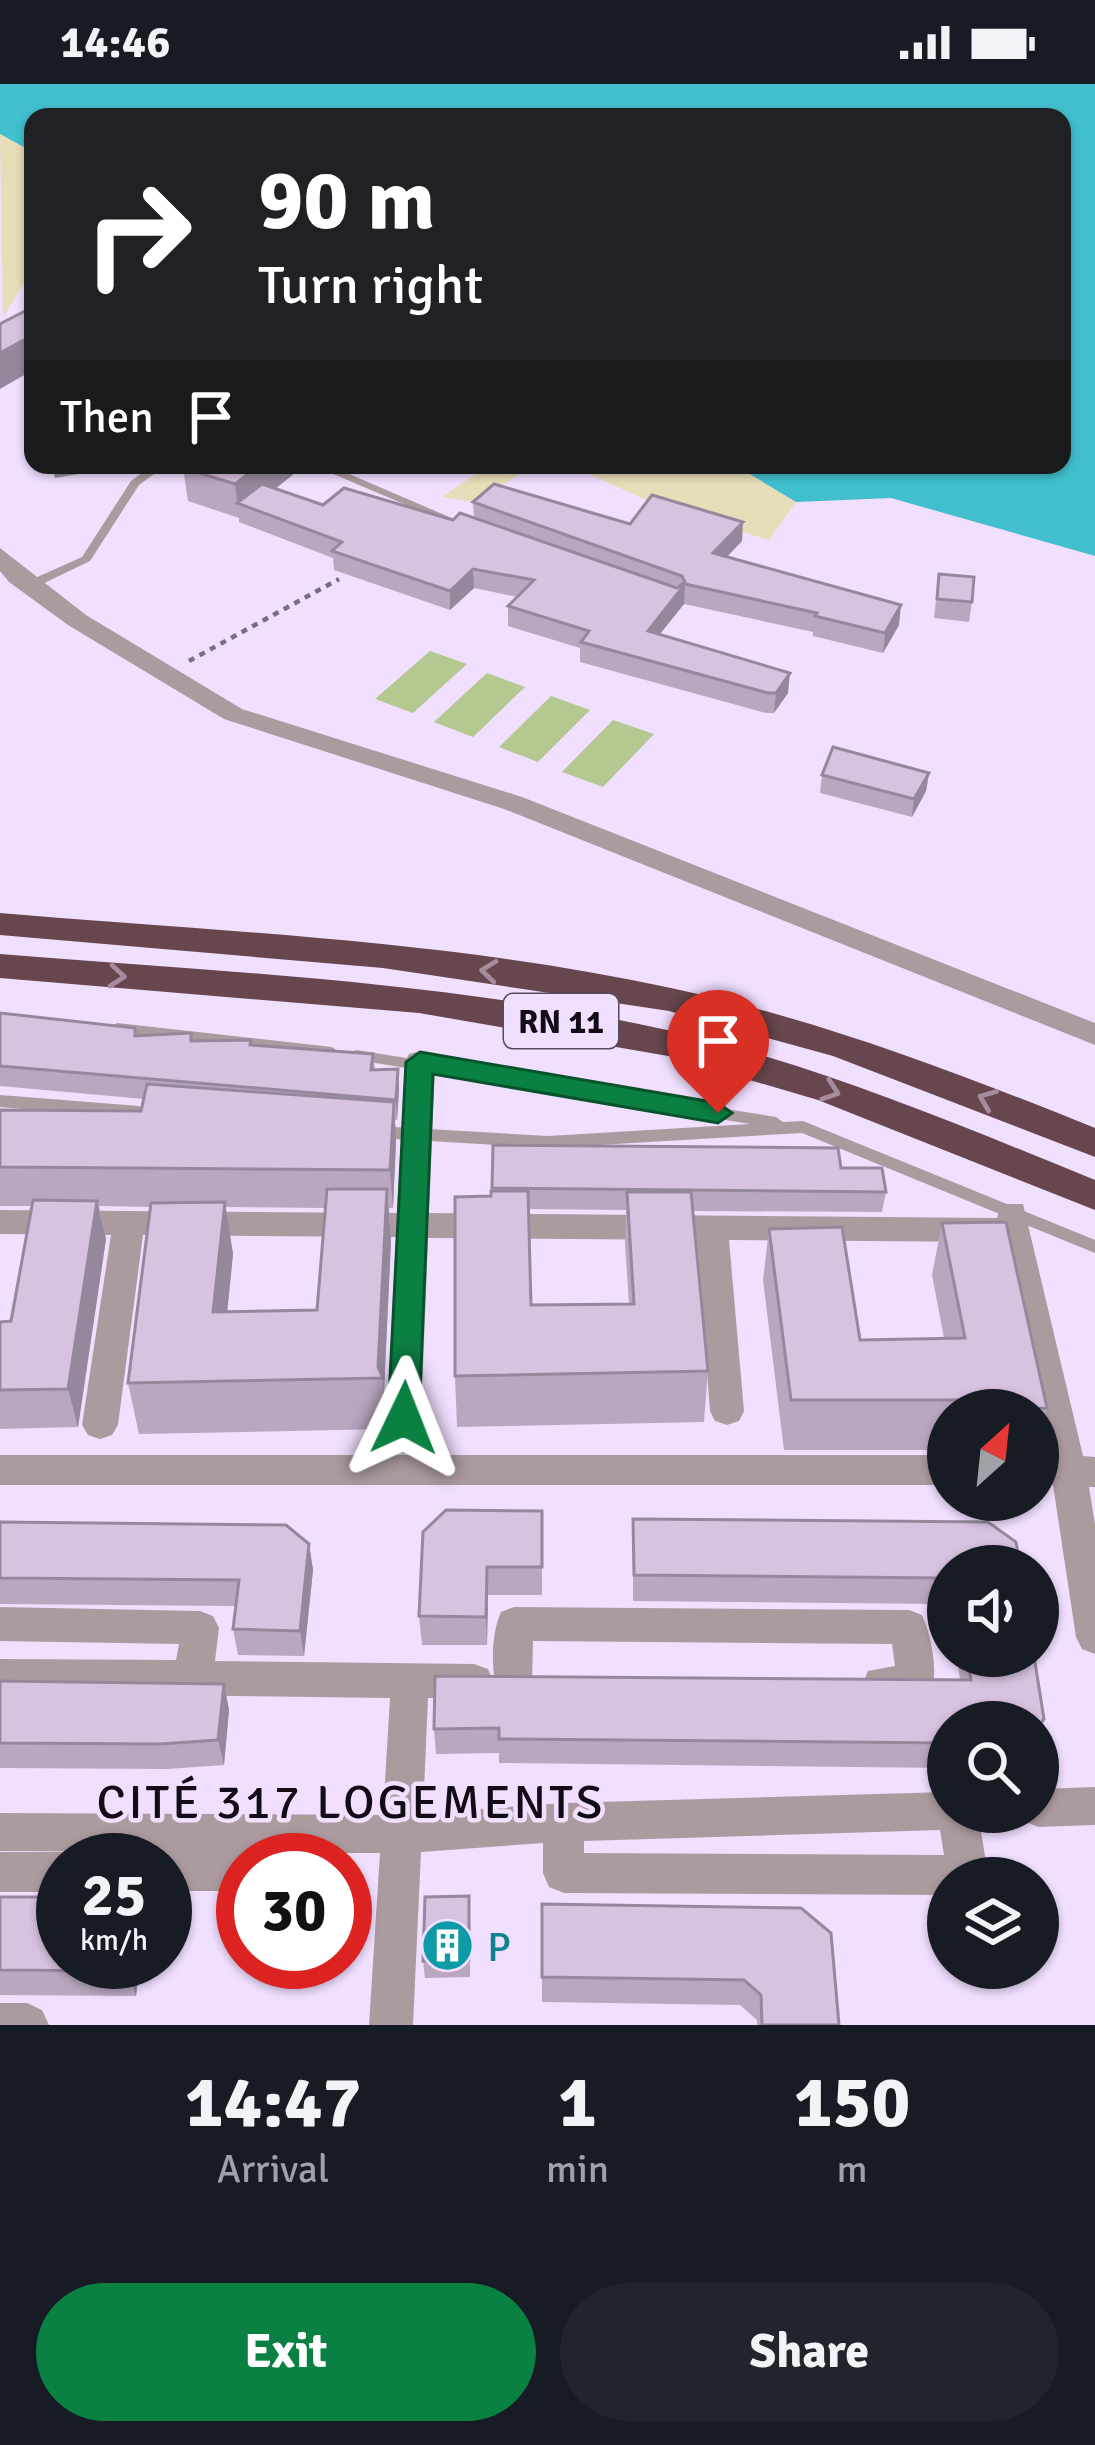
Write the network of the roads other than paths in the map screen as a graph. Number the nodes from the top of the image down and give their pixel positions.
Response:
1 (148, 474) edge
2 (340, 474) edge
3 (473, 529) edge
4 (0, 556) edge
5 (28, 586) junction
6 (0, 924) edge
7 (0, 966) edge
8 (93, 1025) edge
9 (1095, 1035) edge
10 (420, 1062) junction
11 (0, 1101) edge
12 (162, 1114) edge
13 (803, 1127) junction
14 (369, 1131) edge
15 (416, 1135) junction
16 (1095, 1143) edge
17 (1095, 1196) edge
18 (1013, 1221) junction
19 (0, 1222) edge
20 (129, 1223) junction
21 (410, 1225) junction
22 (712, 1228) junction
23 (1095, 1247) edge
24 (727, 1411) dead end
25 (404, 1418) dead end
26 (100, 1425) dead end
27 (0, 1470) edge
28 (927, 1470) edge
29 (1067, 1470) edge
30 (0, 1624) edge
31 (1095, 1637) edge
32 (0, 1676) edge
33 (193, 1678) junction
34 (513, 1681) junction
35 (560, 1681) edge
36 (410, 1682) junction
37 (845, 1683) edge
38 (1095, 1806) edge
39 (1059, 1807) edge
40 (927, 1811) edge
41 (563, 1822) junction
42 (0, 1832) edge
43 (961, 1833) edge
44 (402, 1834) junction
45 (372, 1838) edge
46 (216, 1851) edge
47 (0, 1872) edge
48 (36, 1872) edge
49 (0, 2025) edge
50 (27, 2025) edge
51 (391, 2025) edge

1 - 5 lane
2 - 3 lane
4 - 5 street
5 - 9 street
16 -> 6 highway, RN 11
7 -> 17 highway, RN 11
8 - 10 lane
10 - 13 lane
10 - 15 street
11 - 12 lane
13 - 15 lane
13 - 18 lane
14 - 15 lane
15 - 21 street
18 - 22 street
18 - 23 lane
18 - 29 street
19 - 20 street
20 - 21 street
20 - 26 street
21 - 22 street
21 - 25 street
22 - 24 street
27 - 28 street
29 - 31 street
30 - 33 street
32 - 33 street
33 - 36 street
34 - 35 street
34 - 36 street
34 - 37 street
36 - 44 street
38 - 39 street
40 - 41 street
41 - 43 street
41 - 44 street
42 - 46 street
44 - 45 street
44 - 51 street
47 - 48 street
49 - 50 street

